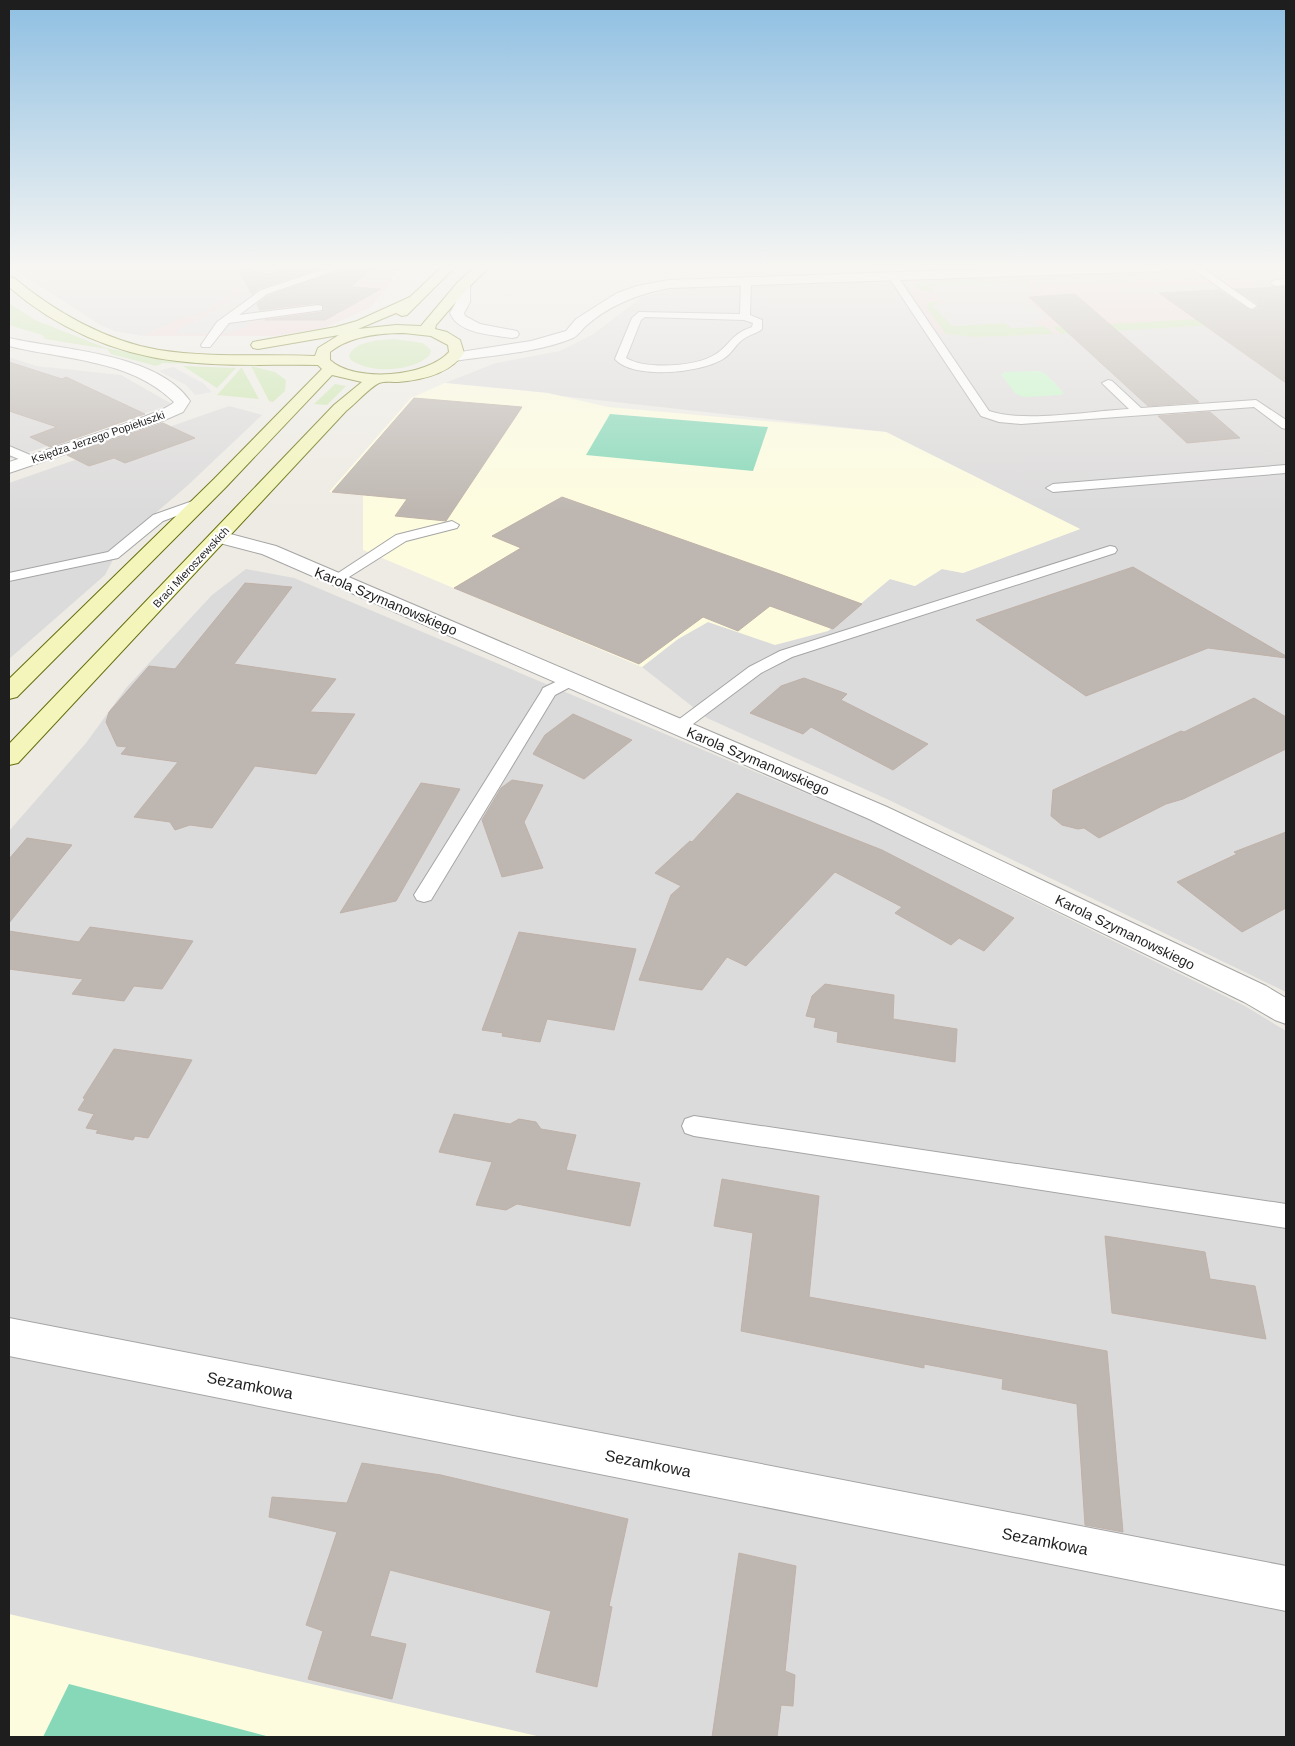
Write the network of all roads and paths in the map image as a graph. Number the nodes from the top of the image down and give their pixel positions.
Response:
1 (41, 348) edge
2 (135, 348) edge
3 (326, 348) edge
4 (457, 348) edge
5 (506, 348) edge
6 (624, 348) edge
7 (729, 348) edge
8 (942, 348) edge
9 (454, 357) junction
10 (249, 359) junction
11 (326, 365) junction
12 (376, 378) junction
13 (1108, 383) dead end
14 (293, 408) junction
15 (1138, 412) junction
16 (1286, 425) edge
17 (9, 450) edge
18 (31, 460) junction
19 (9, 468) edge
20 (1286, 469) edge
21 (220, 483) junction
22 (1053, 488) dead end
23 (201, 502) junction
24 (452, 525) dead end
25 (219, 537) junction
26 (1110, 550) dead end
27 (9, 577) edge
28 (336, 579) junction
29 (113, 588) junction
30 (570, 680) junction
31 (9, 692) edge
32 (678, 726) junction
33 (9, 758) edge
34 (424, 895) dead end
35 (1286, 1012) edge
36 (694, 1126) dead end
37 (1286, 1216) edge
38 (9, 1338) edge
39 (1286, 1589) edge

1 - 18 street, Księdza Jerzego Popiełuszki
2 - 10 main road
3 - 11 main road
4 - 9 main road
5 - 9 street
6 - 7 lane
8 - 15 lane
9 - 12 main road
10 - 11 main road
10 - 14 main road
11 - 12 main road
11 - 14 main road
12 - 25 main road, Braci Mieroszewskich
13 - 15 lane
14 - 21 main road
15 - 16 lane
17 - 18 lane
18 - 19 street, Księdza Jerzego Popiełuszki
20 - 22 lane
21 - 23 main road
21 - 25 main road
23 - 27 lane
23 - 29 main road
24 - 28 lane
25 - 28 street, Karola Szymanowskiego
25 - 29 main road
25 - 33 main road, Braci Mieroszewskich
26 - 32 lane
28 - 30 street, Karola Szymanowskiego
29 - 31 main road
30 - 32 street, Karola Szymanowskiego
30 - 34 lane
32 - 35 street, Karola Szymanowskiego
36 - 37 lane
38 - 39 street, Sezamkowa

